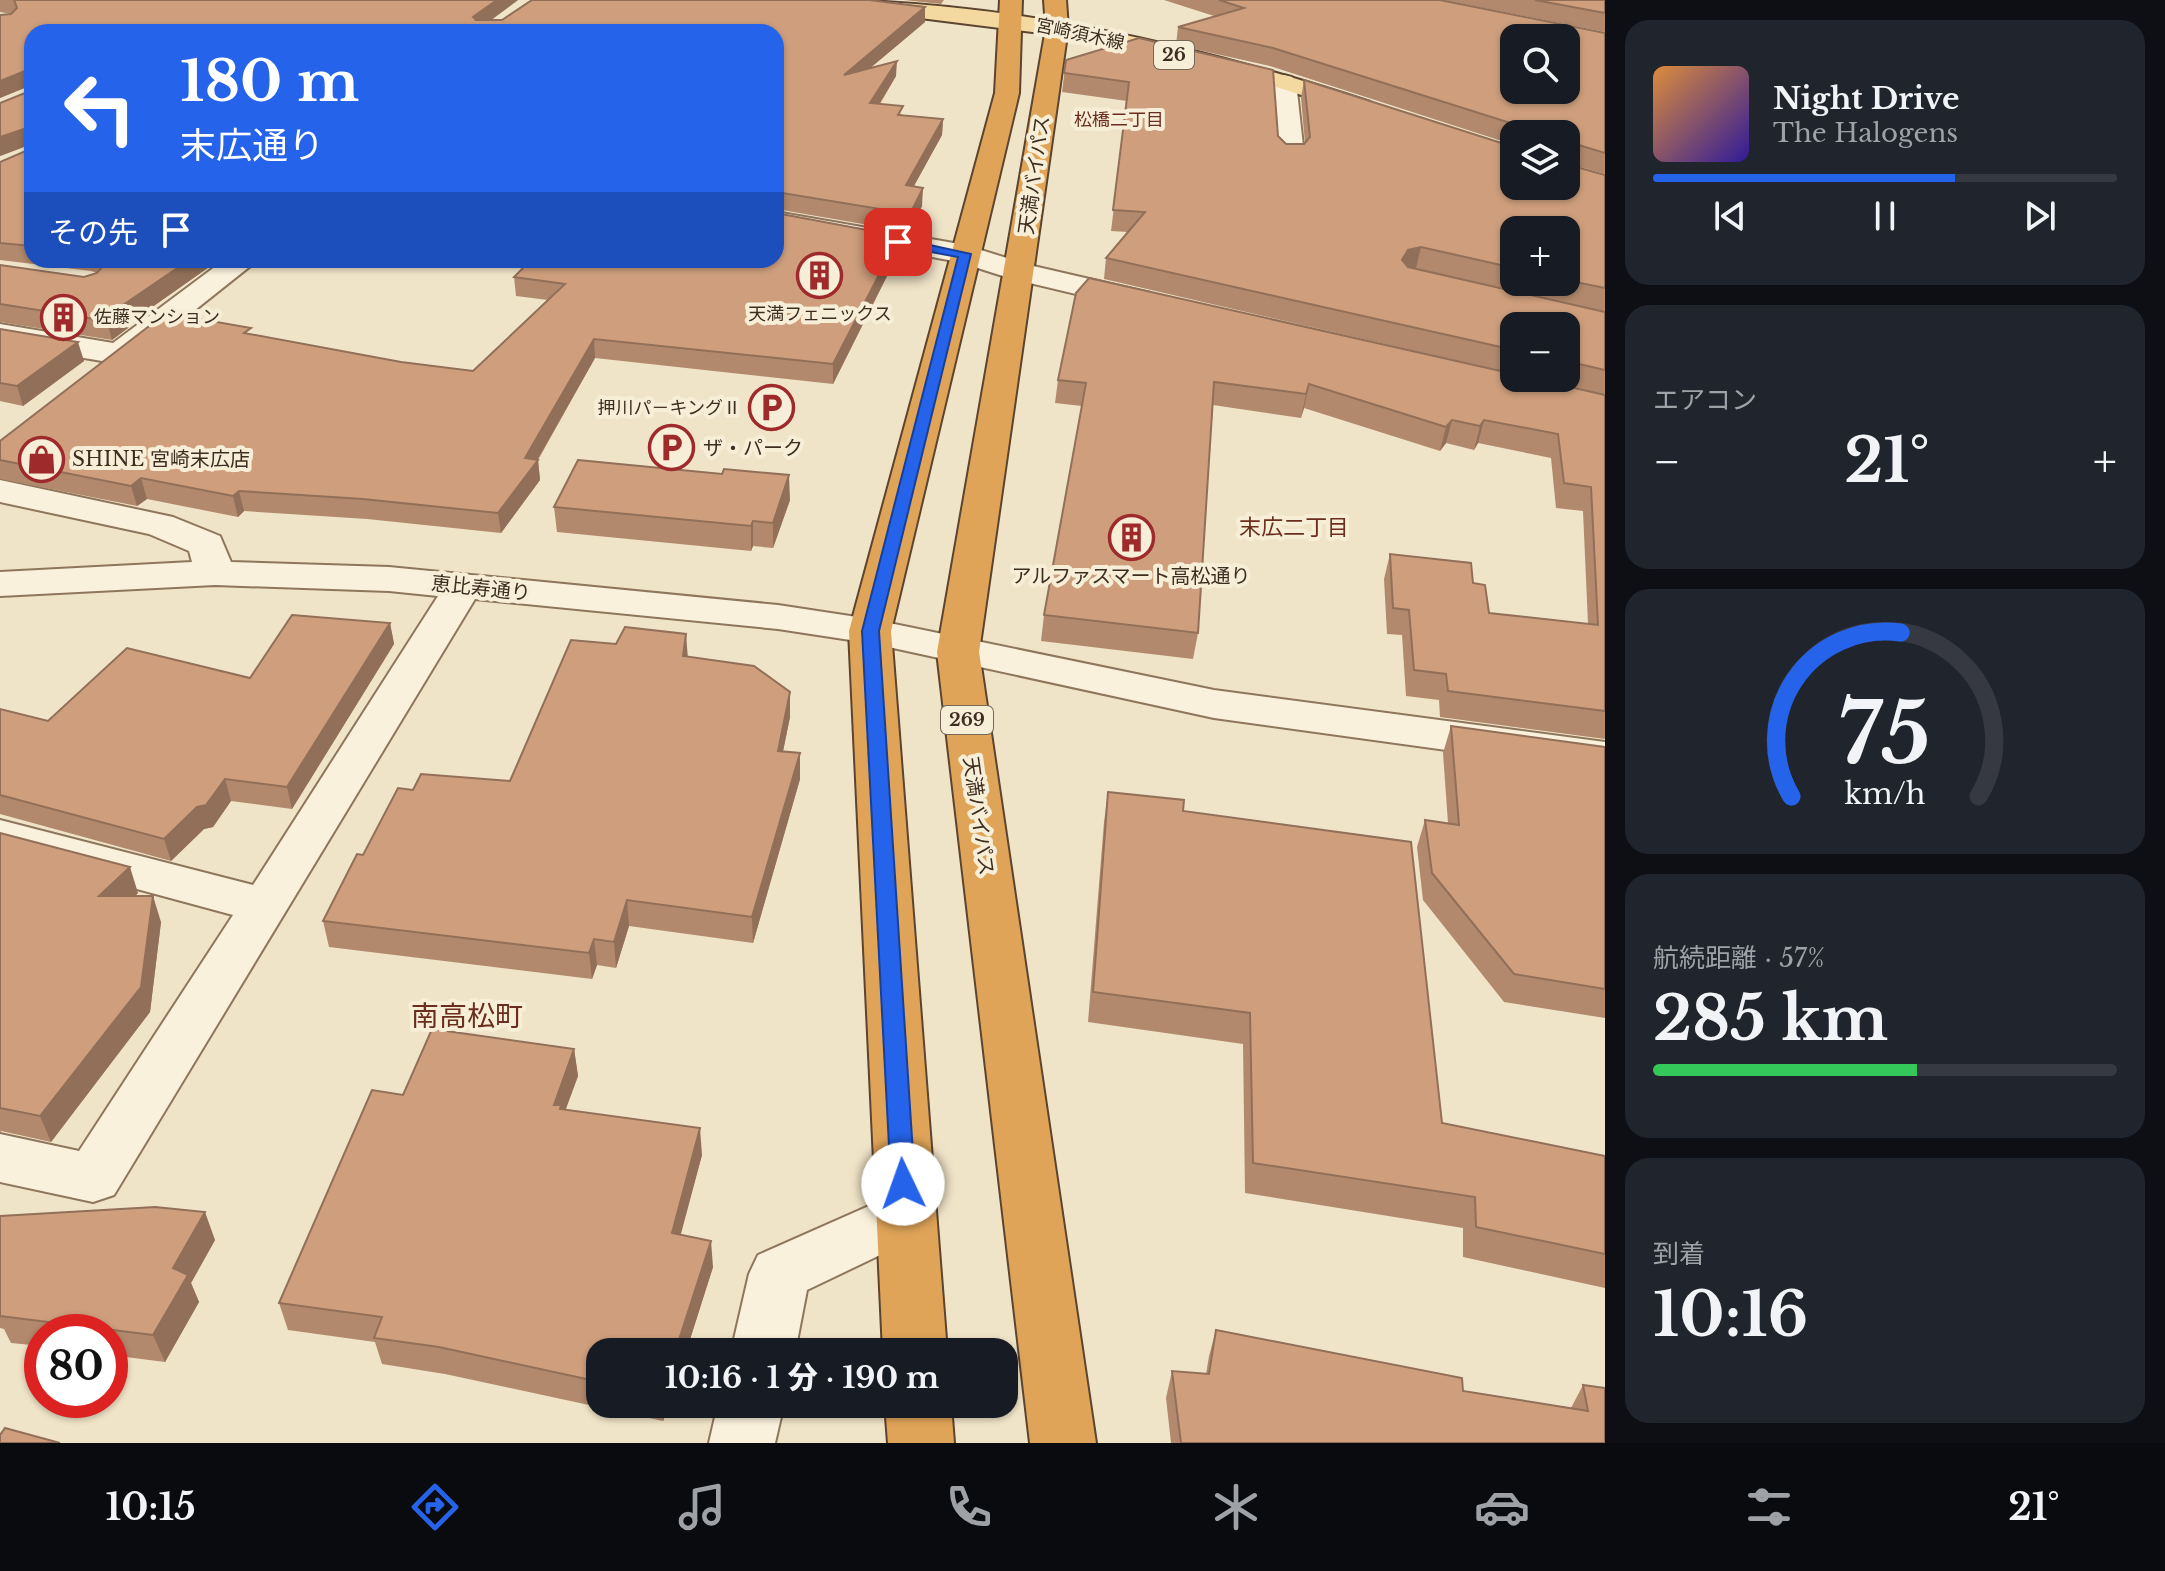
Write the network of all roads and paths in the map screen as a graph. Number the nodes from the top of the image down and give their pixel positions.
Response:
1 (824, 0) edge
2 (1010, 10) edge
3 (1056, 14) edge
4 (1284, 82) junction
5 (1384, 114) edge
6 (1291, 155) edge
7 (784, 221) edge
8 (965, 254) junction
9 (233, 268) edge
10 (1020, 272) junction
11 (1174, 308) edge
12 (0, 334) edge
13 (120, 354) junction
14 (84, 381) edge
15 (0, 491) edge
16 (215, 573) junction
17 (0, 584) edge
18 (463, 587) junction
19 (870, 631) junction
20 (958, 652) junction
21 (1605, 757) edge
22 (0, 836) edge
23 (265, 906) junction
24 (0, 1158) edge
25 (905, 1215) junction
26 (766, 1338) edge
27 (914, 1338) edge
28 (748, 1418) edge
29 (919, 1418) edge
30 (742, 1443) edge
31 (921, 1443) edge
32 (1063, 1443) edge

1 - 2 main road, 宮崎須木線 / 26
2 - 3 main road, 宮崎須木線 / 26
2 - 8 highway, 天満バイパス
3 - 4 main road, 宮崎須木線 / 26
3 - 10 highway, 天満バイパス / 269
4 - 5 main road, 宮崎須木線 / 26
4 - 6 street
7 - 8 street
8 - 10 street
8 - 19 highway, 天満バイパス
9 - 13 street
10 - 11 street
10 - 20 highway, 天満バイパス / 269
12 - 13 street
13 - 14 street
15 - 16 street
16 - 17 street, 恵比寿通り
16 - 18 street, 恵比寿通り
18 - 19 street, 恵比寿通り
18 - 23 street
19 - 20 street, 恵比寿通り
19 - 25 highway, 天満バイパス
20 - 21 street, 恵比寿通り
20 - 32 highway, 天満バイパス / 269
22 - 23 street
23 - 24 street
25 - 26 street
25 - 27 highway, 天満バイパス
28 - 30 street
29 - 31 highway

